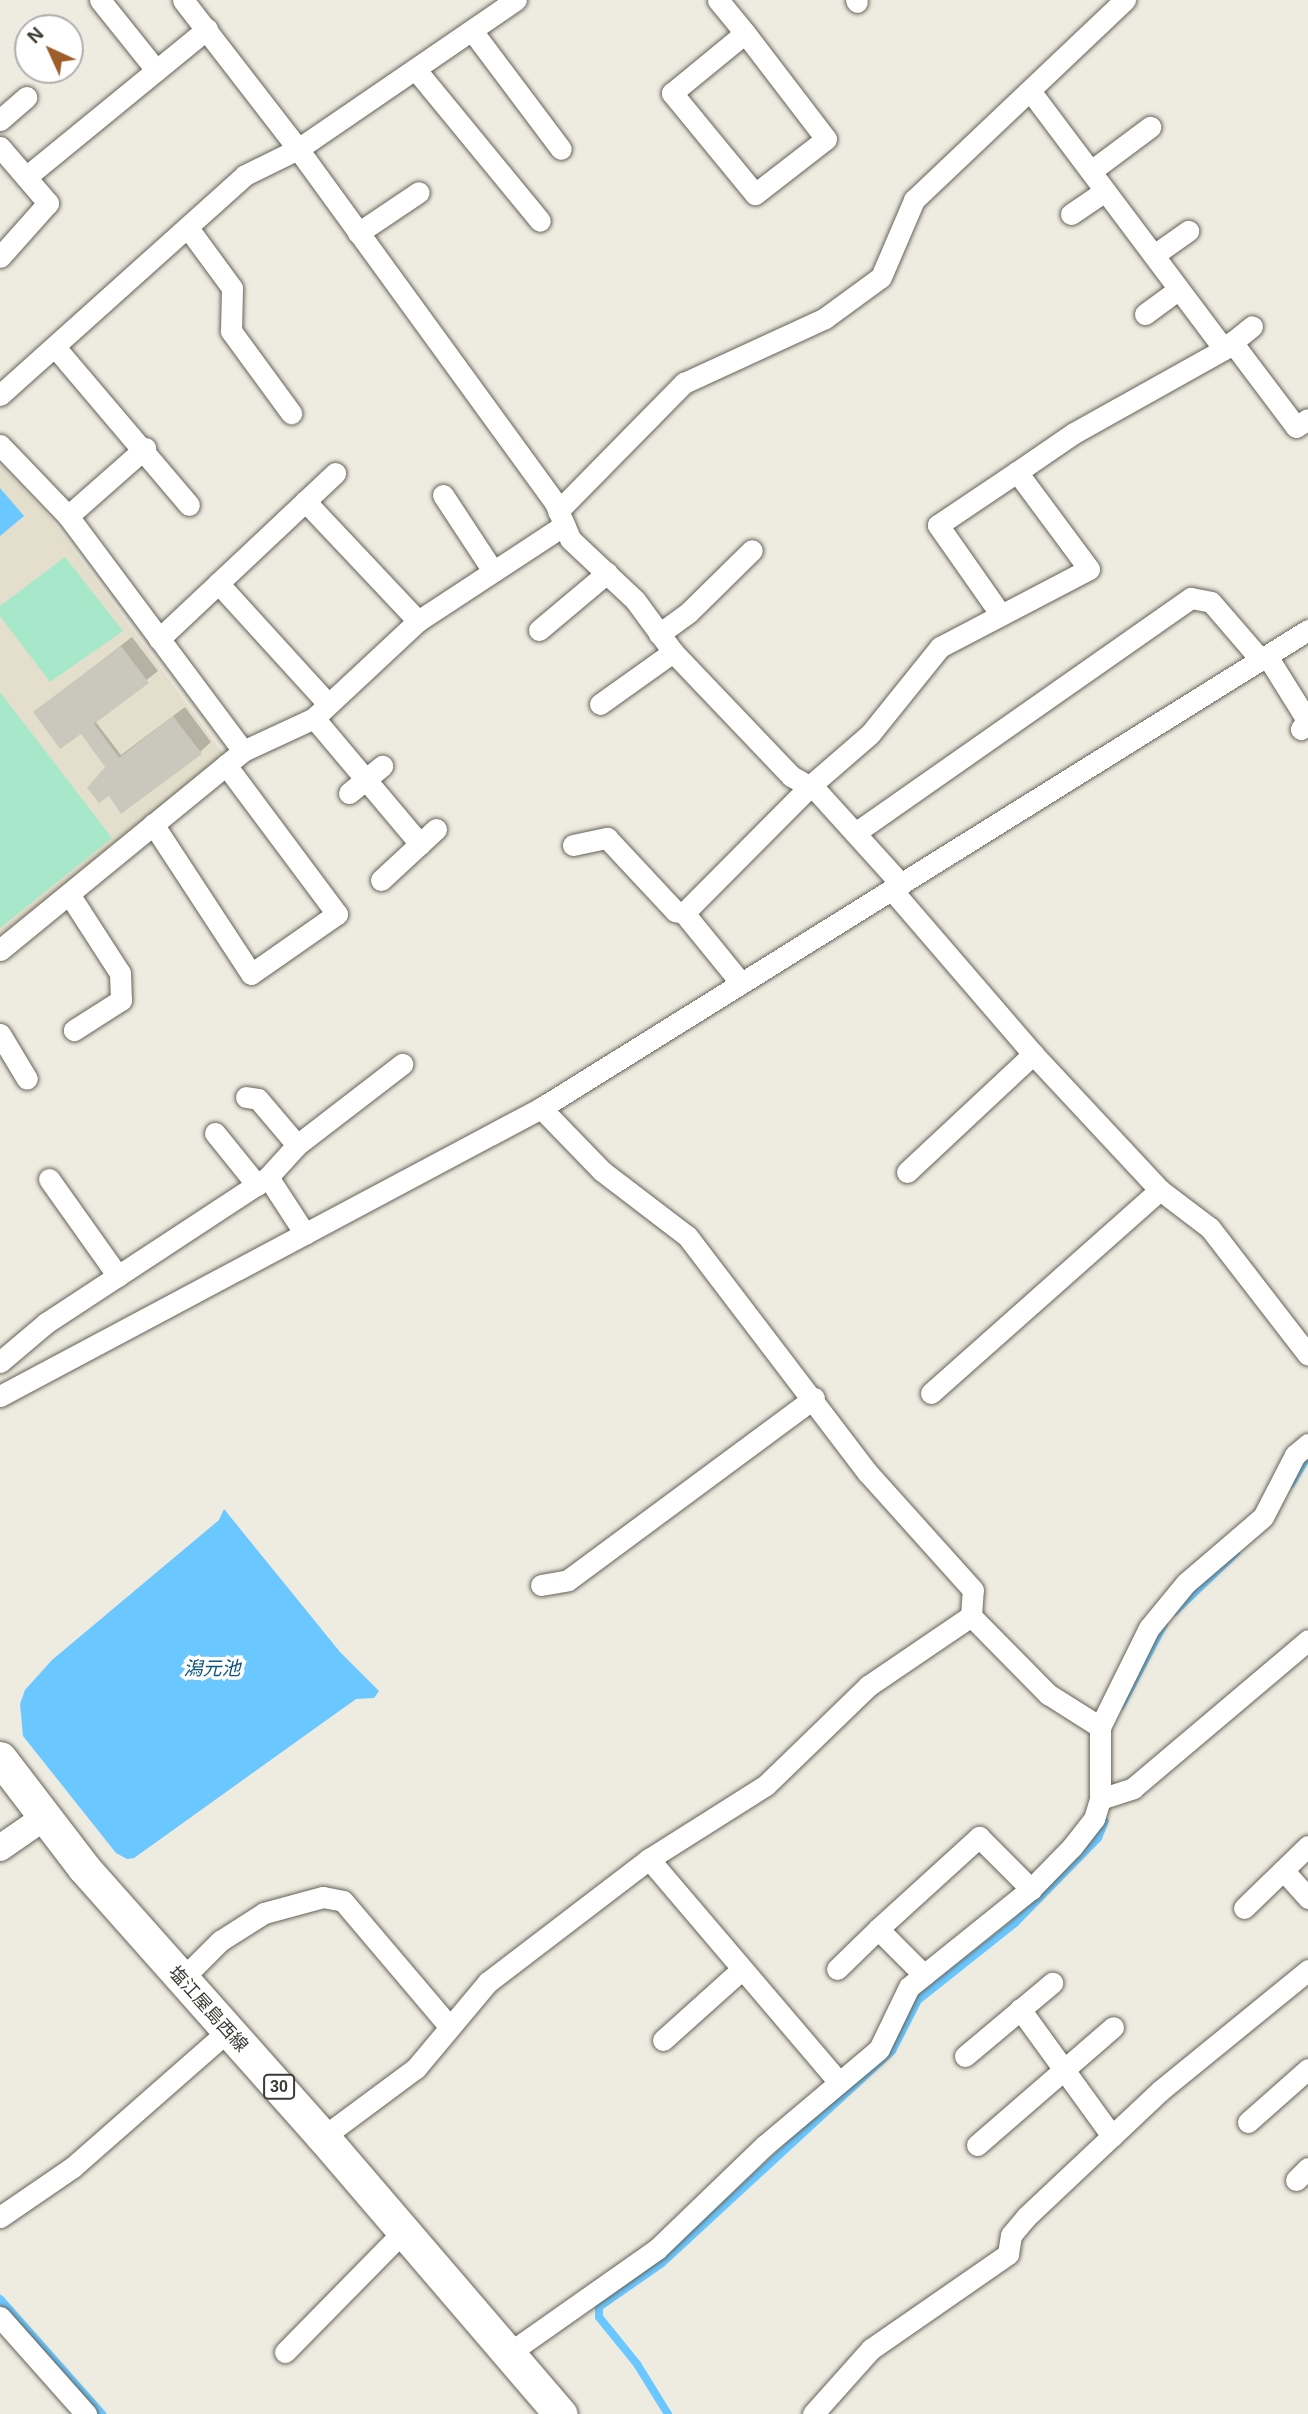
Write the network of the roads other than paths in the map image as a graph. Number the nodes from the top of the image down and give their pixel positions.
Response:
1 (100, 0) edge
2 (183, 0) edge
3 (516, 0) edge
4 (718, 0) edge
5 (1125, 0) edge
6 (207, 29) junction
7 (473, 32) junction
8 (745, 33) junction
9 (156, 70) junction
10 (416, 70) junction
11 (1031, 92) junction
12 (26, 97) dead end
13 (0, 120) edge
14 (1150, 127) dead end
15 (0, 146) edge
16 (298, 149) junction
17 (561, 149) dead end
18 (1090, 171) junction
19 (26, 177) junction
20 (419, 191) dead end
21 (1105, 191) junction
22 (1072, 214) dead end
23 (540, 221) dead end
24 (187, 228) junction
25 (1188, 231) dead end
26 (358, 233) junction
27 (1154, 256) junction
28 (0, 257) edge
29 (1179, 289) junction
30 (1145, 314) dead end
31 (1252, 326) dead end
32 (1228, 345) junction
33 (55, 347) junction
34 (0, 395) edge
35 (291, 413) dead end
36 (1308, 419) edge
37 (0, 445) edge
38 (145, 448) junction
39 (1017, 472) junction
40 (335, 473) dead end
41 (443, 495) dead end
42 (305, 501) junction
43 (189, 505) dead end
44 (68, 516) junction
45 (561, 518) junction
46 (752, 550) dead end
47 (493, 571) junction
48 (607, 573) junction
49 (218, 583) junction
50 (1001, 615) junction
51 (418, 621) junction
52 (539, 630) dead end
53 (1308, 631) edge
54 (659, 634) junction
55 (159, 639) junction
56 (673, 652) junction
57 (1264, 658) junction
58 (600, 704) dead end
59 (321, 710) junction
60 (1301, 729) dead end
61 (243, 751) junction
62 (226, 765) junction
63 (374, 772) junction
64 (810, 786) junction
65 (349, 793) dead end
66 (153, 824) junction
67 (855, 832) junction
68 (573, 845) dead end
69 (381, 880) dead end
70 (897, 887) junction
71 (69, 894) junction
72 (684, 913) junction
73 (0, 950) edge
74 (741, 983) junction
75 (74, 1030) dead end
76 (0, 1034) edge
77 (1032, 1054) junction
78 (402, 1064) dead end
79 (27, 1079) dead end
80 (246, 1097) dead end
81 (541, 1108) junction
82 (215, 1133) dead end
83 (297, 1144) junction
84 (907, 1172) dead end
85 (49, 1179) dead end
86 (262, 1181) junction
87 (1160, 1190) junction
88 (305, 1234) junction
89 (118, 1276) junction
90 (1308, 1355) edge
91 (0, 1362) edge
92 (931, 1393) dead end
93 (0, 1396) edge
94 (814, 1398) junction
95 (1308, 1444) edge
96 (541, 1585) dead end
97 (971, 1616) junction
98 (1308, 1640) edge
99 (1100, 1727) junction
100 (0, 1758) edge
101 (1100, 1799) junction
102 (43, 1819) junction
103 (1308, 1846) edge
104 (0, 1848) edge
105 (649, 1859) junction
106 (1283, 1870) junction
107 (1031, 1889) junction
108 (1308, 1899) edge
109 (1244, 1908) dead end
110 (878, 1929) junction
111 (837, 1969) dead end
112 (741, 1970) junction
113 (924, 1975) junction
114 (182, 1979) junction
115 (1305, 1980) edge
116 (1052, 1983) dead end
117 (1020, 2010) junction
118 (1114, 2026) dead end
119 (450, 2027) junction
120 (228, 2031) junction
121 (663, 2040) dead end
122 (965, 2056) dead end
123 (1308, 2069) edge
124 (1065, 2071) junction
125 (839, 2082) junction
126 (1248, 2122) dead end
127 (1112, 2136) junction
128 (323, 2137) junction
129 (977, 2145) dead end
130 (0, 2217) edge
131 (403, 2232) junction
132 (0, 2317) edge
133 (285, 2352) dead end
134 (509, 2353) junction
135 (86, 2414) edge
136 (560, 2414) edge
137 (813, 2414) edge

1 - 9 street
2 - 6 street
3 - 7 street
4 - 8 street
5 - 11 street
6 - 9 street
6 - 16 street
7 - 10 street
7 - 17 street
8 - 8 street
9 - 19 street
10 - 16 street
10 - 23 street
11 - 18 street
11 - 45 street
12 - 13 street
14 - 18 street
15 - 19 street
16 - 24 street
16 - 26 street
18 - 21 street
19 - 28 street
20 - 26 street
21 - 22 street
21 - 27 street
24 - 33 street
24 - 35 street
25 - 27 street
26 - 45 street
27 - 29 street
29 - 30 street
29 - 32 street
31 - 32 street
32 - 36 street
32 - 39 street
33 - 34 street
33 - 38 street
37 - 44 street
38 - 43 street
38 - 44 street
39 - 50 street
39 - 50 street
40 - 42 street
41 - 47 street
42 - 49 street
42 - 51 street
44 - 55 street
45 - 47 street
45 - 48 street
46 - 54 street
47 - 51 street
48 - 52 street
48 - 54 street
49 - 55 street
49 - 59 street
50 - 64 street
51 - 59 street
53 - 57 street
54 - 56 street
55 - 61 street
56 - 58 street
56 - 64 street
57 - 60 street
57 - 67 street
57 - 70 street
59 - 61 street
59 - 63 street
61 - 62 street
62 - 66 street
62 - 66 street
63 - 65 street
63 - 69 street
64 - 67 street
64 - 72 street
66 - 71 street
67 - 70 street
68 - 72 street
70 - 74 street
70 - 77 street
71 - 73 street
71 - 75 street
72 - 74 street
74 - 81 street
76 - 79 street
77 - 84 street
77 - 87 street
78 - 83 street
80 - 83 street
81 - 88 street
81 - 94 street
82 - 86 street
83 - 86 street
85 - 89 street
86 - 88 street
86 - 89 street
87 - 90 street
87 - 92 street
88 - 93 street
89 - 91 street
94 - 96 street
94 - 97 street
95 - 99 street
97 - 99 street
97 - 105 street
98 - 101 street
99 - 101 street
100 - 102 main road, 塩江屋島西線 / 30
101 - 107 street
102 - 104 street
102 - 114 main road, 塩江屋島西線 / 30
103 - 106 street
105 - 112 street
105 - 119 street
106 - 108 street
106 - 109 street
107 - 110 street
107 - 113 street
110 - 111 street
110 - 113 street
112 - 121 street
112 - 125 street
113 - 125 street
114 - 119 street
114 - 120 main road, 塩江屋島西線 / 30
115 - 127 street
116 - 117 street
117 - 122 street
117 - 124 street
118 - 124 street
119 - 128 street
120 - 128 main road, 塩江屋島西線 / 30
120 - 130 street
123 - 126 street
124 - 127 street
124 - 129 street
125 - 134 street
127 - 137 street
128 - 131 main road, 塩江屋島西線 / 30
131 - 133 street
131 - 134 main road, 塩江屋島西線 / 30
132 - 135 street
134 - 136 main road, 塩江屋島西線 / 30

